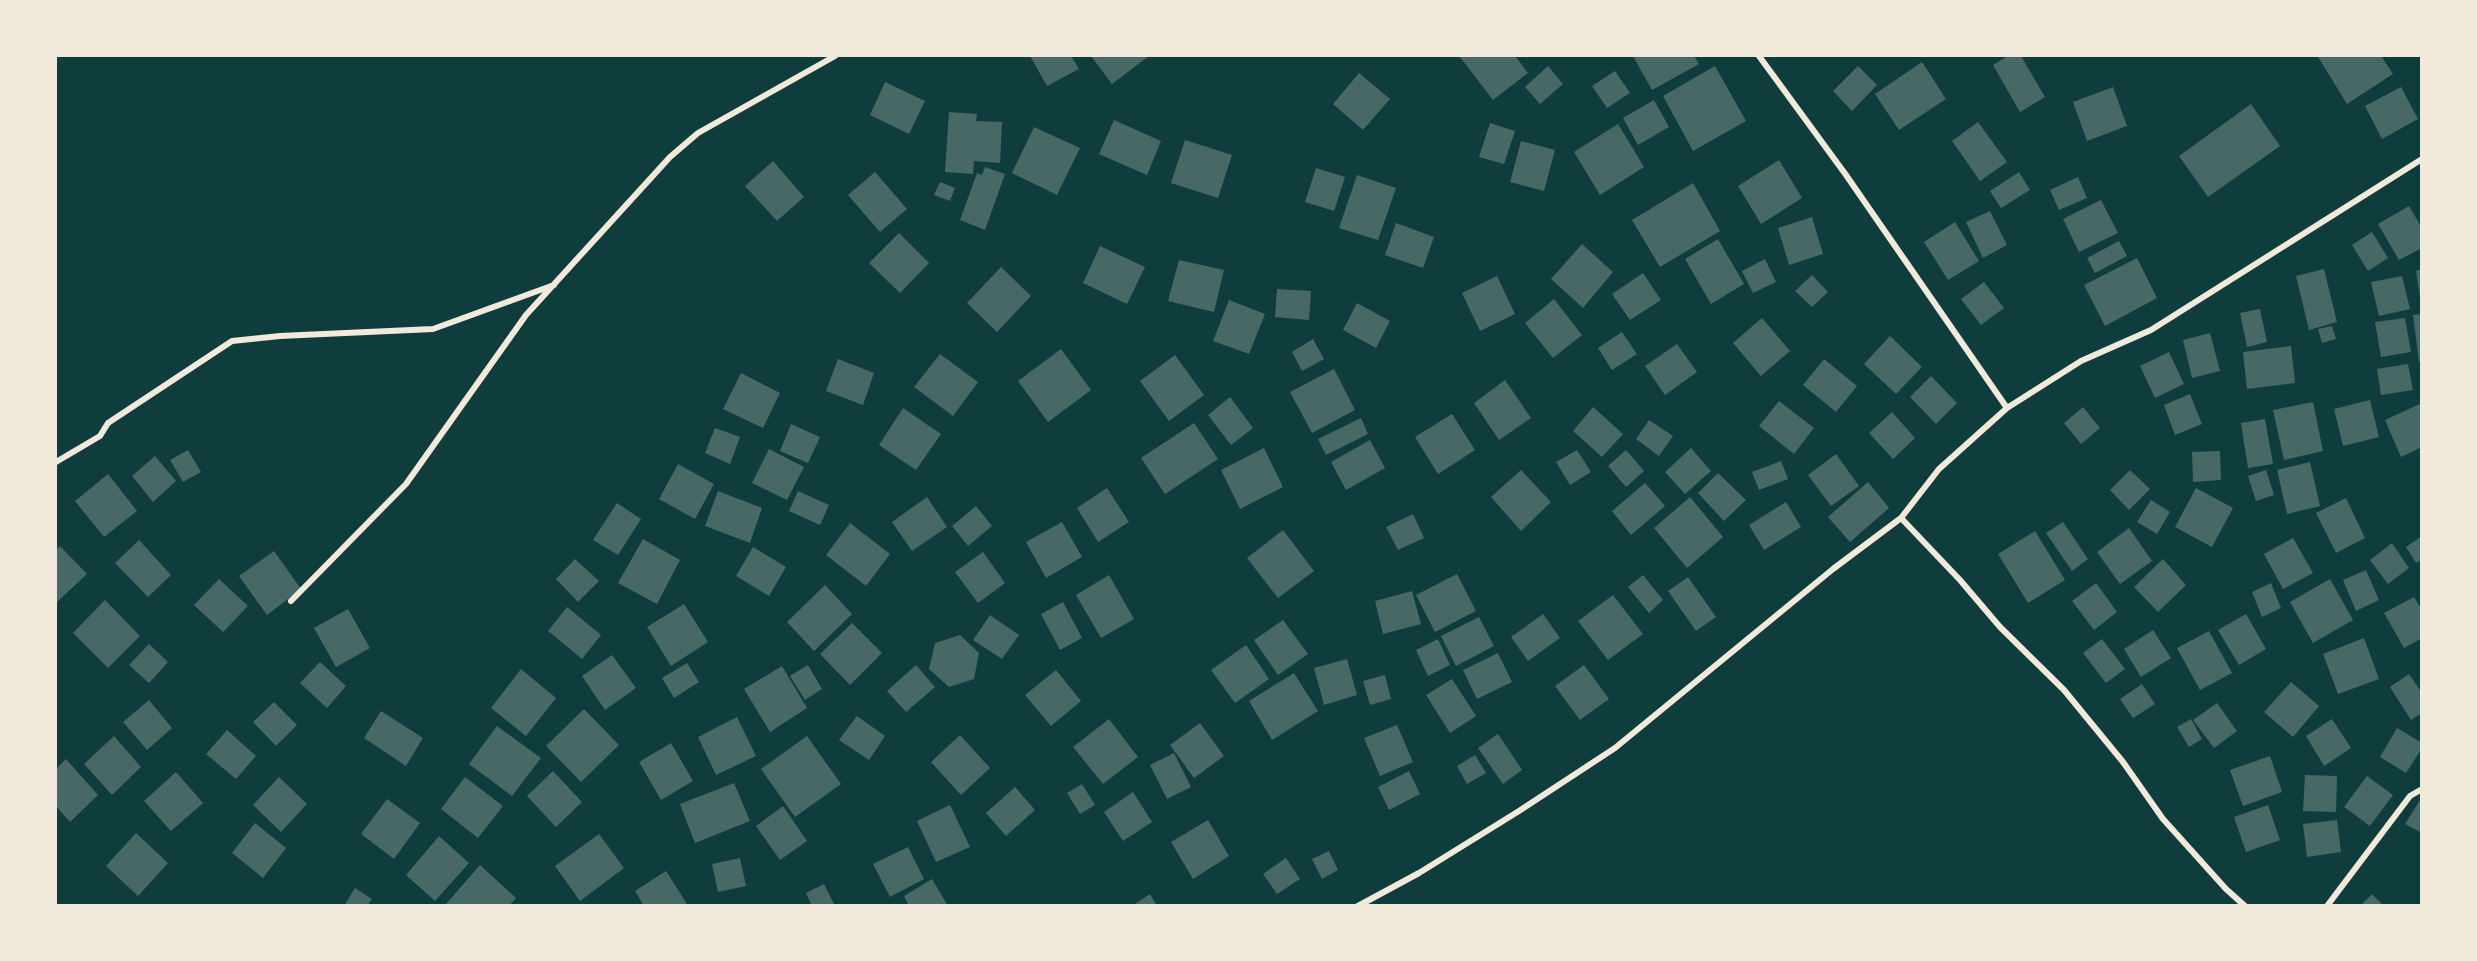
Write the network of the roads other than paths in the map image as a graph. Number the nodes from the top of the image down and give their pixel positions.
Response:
1 (835, 56) edge
2 (1759, 56) edge
3 (2421, 159) edge
4 (554, 285) junction
5 (2007, 408) junction
6 (56, 462) edge
7 (1901, 518) junction
8 (291, 601) dead end
9 (2421, 789) edge
10 (1358, 906) edge
11 (2245, 906) edge
12 (2327, 906) edge

1 - 4 street
2 - 5 street
3 - 5 street
4 - 6 street
4 - 8 street
5 - 7 street
7 - 10 street
7 - 11 street
9 - 12 street

